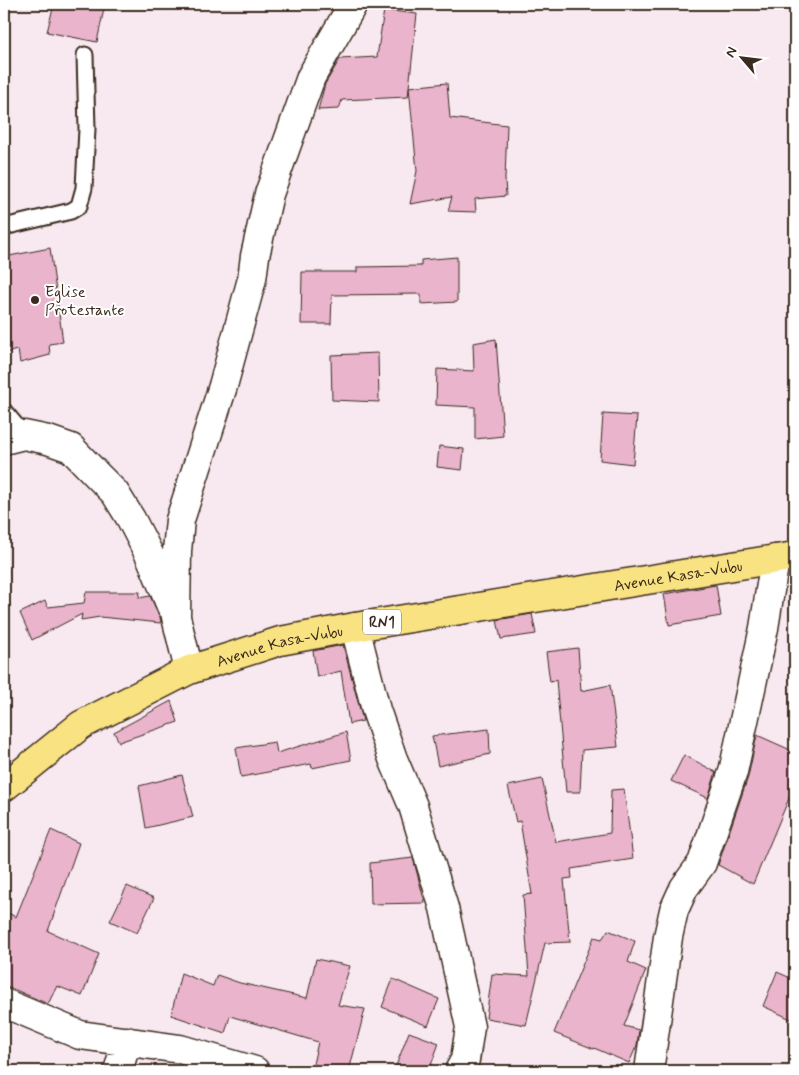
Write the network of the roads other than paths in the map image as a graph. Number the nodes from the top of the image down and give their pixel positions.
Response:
1 (353, 4) edge
2 (85, 55) dead end
3 (4, 227) edge
4 (4, 411) edge
5 (14, 438) edge
6 (785, 557) edge
7 (176, 617) junction
8 (355, 626) junction
9 (189, 670) junction
10 (4, 786) edge
11 (4, 1003) edge
12 (127, 1041) junction
13 (118, 1071) edge
14 (255, 1071) edge
15 (459, 1071) edge
16 (649, 1071) edge

1 - 7 street
2 - 3 lane
4 - 5 lane
5 - 7 street
6 - 8 highway, Avenue Kasa-Vubu / RN1
6 - 16 street
7 - 9 street
8 - 9 highway, Avenue Kasa-Vubu / RN1
8 - 15 street
9 - 10 highway, Avenue Kasa-Vubu / RN1
11 - 12 street
12 - 13 street
12 - 14 street

